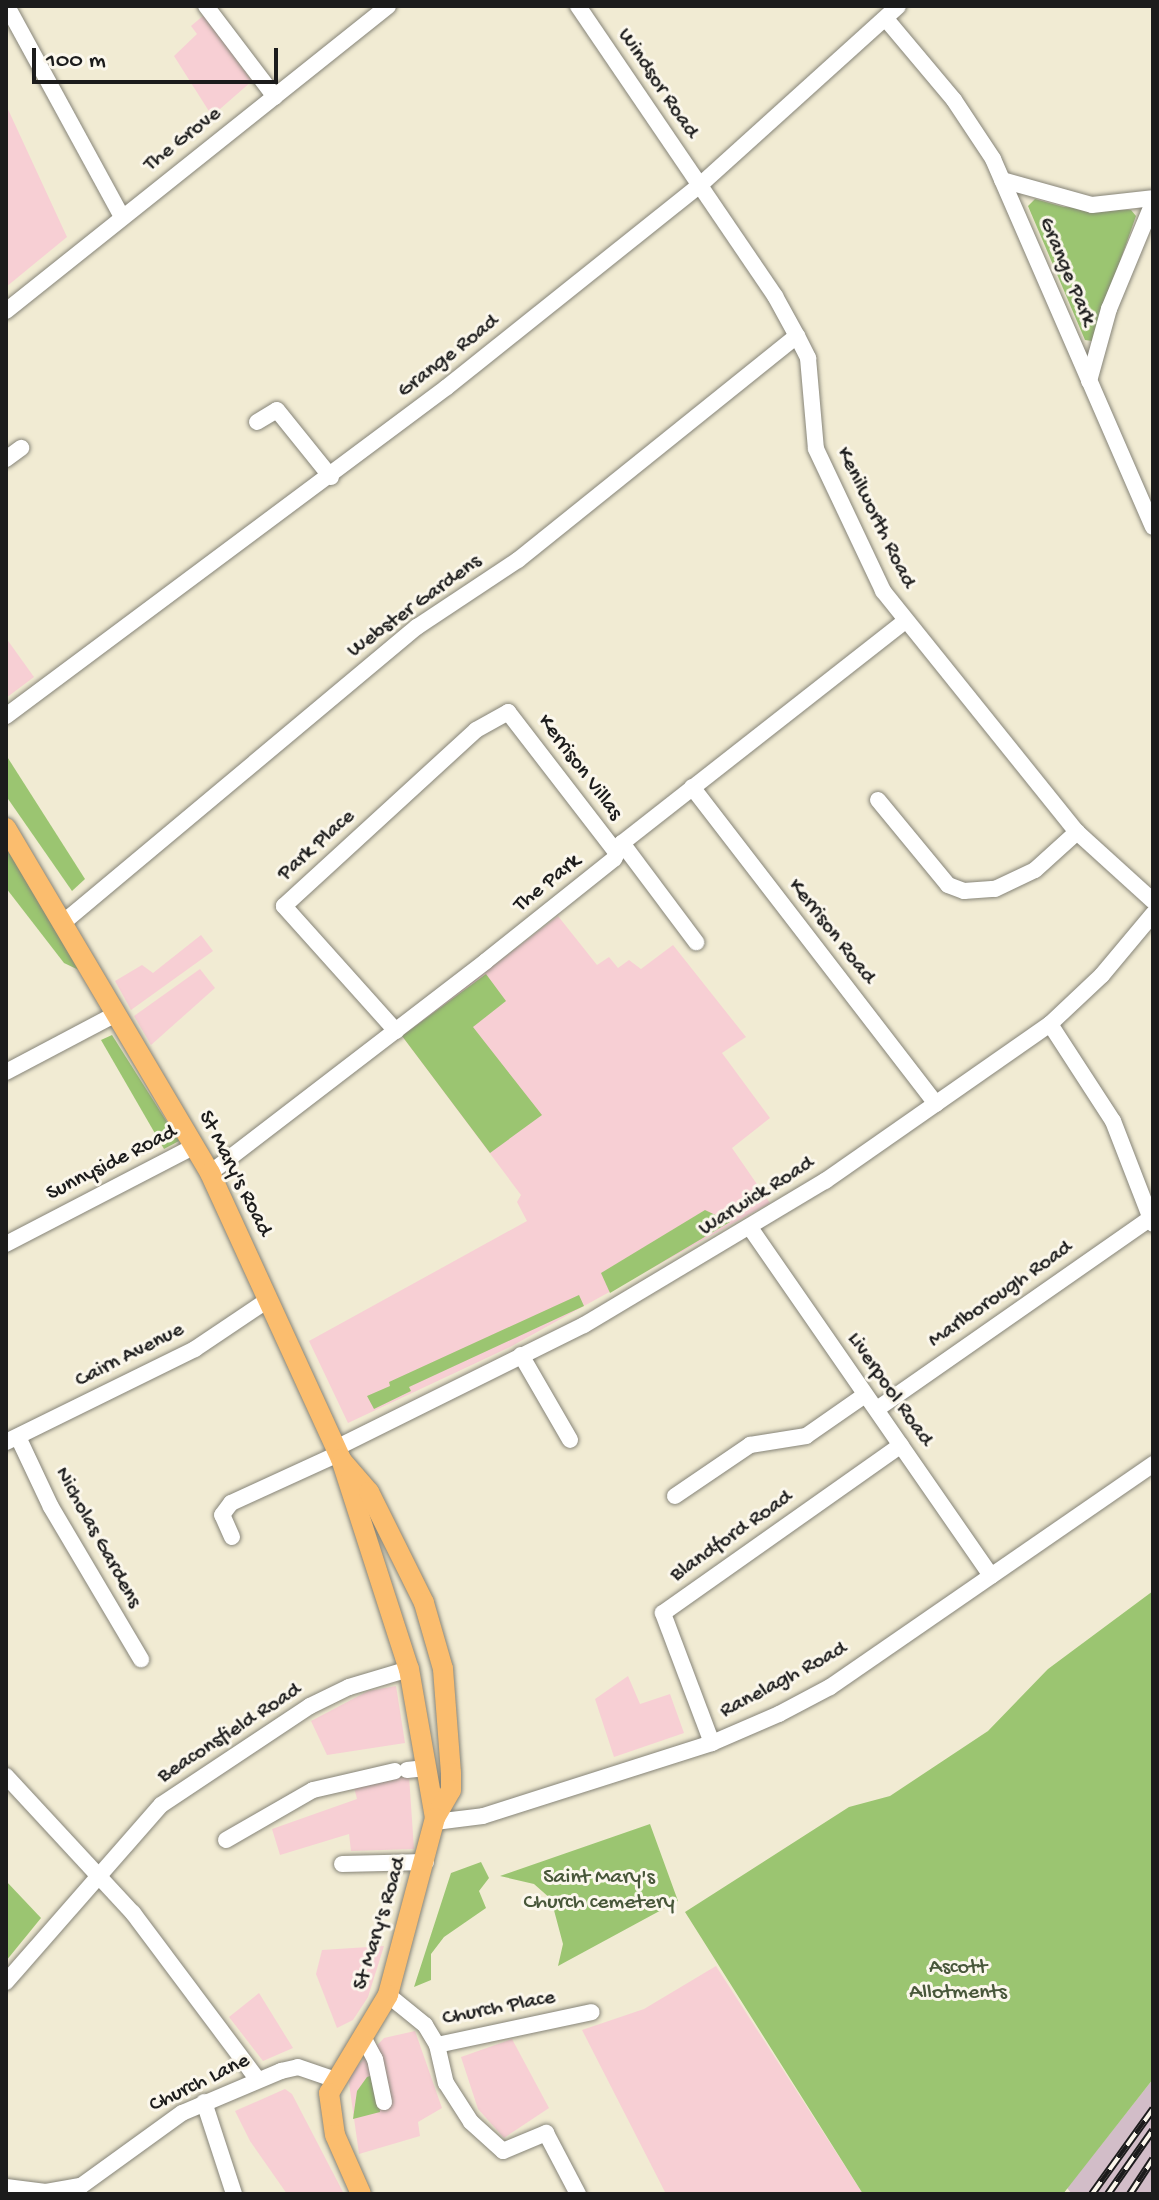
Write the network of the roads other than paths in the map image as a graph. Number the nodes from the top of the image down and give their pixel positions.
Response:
1 (7, 6) edge
2 (206, 6) edge
3 (388, 6) edge
4 (578, 6) edge
5 (898, 6) edge
6 (369, 12) edge
7 (886, 19) junction
8 (275, 97) junction
9 (1002, 180) junction
10 (699, 186) junction
11 (1153, 201) edge
12 (122, 217) junction
13 (6, 311) edge
14 (797, 336) junction
15 (1089, 381) junction
16 (257, 422) dead end
17 (21, 448) dead end
18 (6, 459) edge
19 (331, 477) junction
20 (1153, 527) edge
21 (905, 621) junction
22 (508, 712) joint
23 (6, 716) edge
24 (692, 787) junction
25 (878, 800) dead end
26 (6, 828) edge
27 (1077, 832) junction
28 (619, 847) junction
29 (1153, 901) edge
30 (1153, 914) edge
31 (65, 921) junction
32 (696, 942) dead end
33 (116, 1014) junction
34 (1050, 1024) junction
35 (396, 1031) junction
36 (6, 1072) edge
37 (936, 1104) junction
38 (195, 1146) junction
39 (210, 1173) junction
40 (1152, 1221) edge
41 (751, 1229) junction
42 (6, 1244) edge
43 (269, 1299) junction
44 (521, 1355) junction
45 (865, 1395) junction
46 (877, 1409) junction
47 (12, 1439) edge
48 (570, 1440) dead end
49 (901, 1445) junction
50 (338, 1454) junction
51 (1153, 1464) edge
52 (675, 1496) dead end
53 (232, 1537) dead end
54 (991, 1576) junction
55 (141, 1659) dead end
56 (409, 1669) junction
57 (712, 1743) junction
58 (409, 1770) junction
59 (6, 1776) edge
60 (435, 1820) junction
61 (226, 1840) dead end
62 (426, 1862) junction
63 (342, 1864) dead end
64 (98, 1878) junction
65 (6, 1982) edge
66 (388, 1995) junction
67 (592, 2012) dead end
68 (362, 2035) junction
69 (437, 2045) junction
70 (257, 2079) junction
71 (333, 2079) junction
72 (204, 2102) junction
73 (384, 2102) dead end
74 (6, 2187) edge
75 (66, 2193) edge
76 (234, 2194) edge
77 (361, 2194) edge
78 (578, 2194) edge

1 - 12 street
2 - 8 street
3 - 6 street, The Grove
4 - 10 street, Windsor Road
5 - 7 street, Grange Road
6 - 8 street, The Grove
7 - 9 street, Grange Park
7 - 10 street, Grange Road
8 - 12 street, The Grove
9 - 11 street, Grange Park
9 - 15 street, Grange Park
10 - 14 street, Kenilworth Road
10 - 19 street, Grange Road
11 - 15 street, Grange Park
12 - 13 street, The Grove
14 - 21 street, Kenilworth Road
14 - 31 street, Webster Gardens
15 - 20 street, Grange Park
16 - 19 street
17 - 18 street
19 - 23 street, Grange Road
21 - 24 street, The Park
21 - 27 street, Kenilworth Road
22 - 28 street, Kerrison Villas
22 - 35 street, Park Place
24 - 28 street, The Park
24 - 37 street, Kerrison Road
25 - 27 street
26 - 31 main road, St Mary's Road
27 - 29 street, Kenilworth Road
28 - 32 street, Kerrison Villas
28 - 35 street, The Park
30 - 34 street, Warwick Road
31 - 33 main road, St Mary's Road
33 - 36 street
33 - 38 main road, St Mary's Road
34 - 37 street, Warwick Road
34 - 40 street
35 - 39 street, The Park
37 - 41 street, Warwick Road
38 - 39 main road, St Mary's Road
38 - 42 street, Sunnyside Road
39 - 43 main road, St Mary's Road
40 - 46 street, Marlborough Road
41 - 44 street, Warwick Road
41 - 45 street, Liverpool Road
43 - 47 street, Cairn Avenue
43 - 50 main road, St Mary's Road
44 - 48 street
44 - 50 street, Warwick Road
45 - 46 street, Liverpool Road
45 - 52 street
46 - 49 street, Liverpool Road
47 - 55 street, Nicholas Gardens
49 - 54 street, Liverpool Road
49 - 57 street, Blandford Road
50 - 53 street, Warwick Road
50 - 56 main road, St Mary's Road
50 - 60 main road, St Mary's Road
51 - 54 street, Ranelagh Road
54 - 57 street, Ranelagh Road
56 - 58 main road, St Mary's Road
56 - 64 street, Beaconsfield Road
57 - 60 street, Ranelagh Road
58 - 60 main road, St Mary's Road
58 - 61 street
59 - 64 street
60 - 62 main road, St Mary's Road
62 - 63 street
62 - 66 main road, St Mary's Road
64 - 65 street, Beaconsfield Road
64 - 70 street
66 - 68 main road, St Mary's Road
66 - 69 street, Church Place
67 - 69 street, Church Place
68 - 71 main road, St Mary's Road
68 - 73 street
69 - 78 street
70 - 71 street, Church Lane
70 - 72 street, Church Lane
71 - 77 main road
72 - 75 street, Church Lane
72 - 76 street
74 - 75 street, Church Lane

